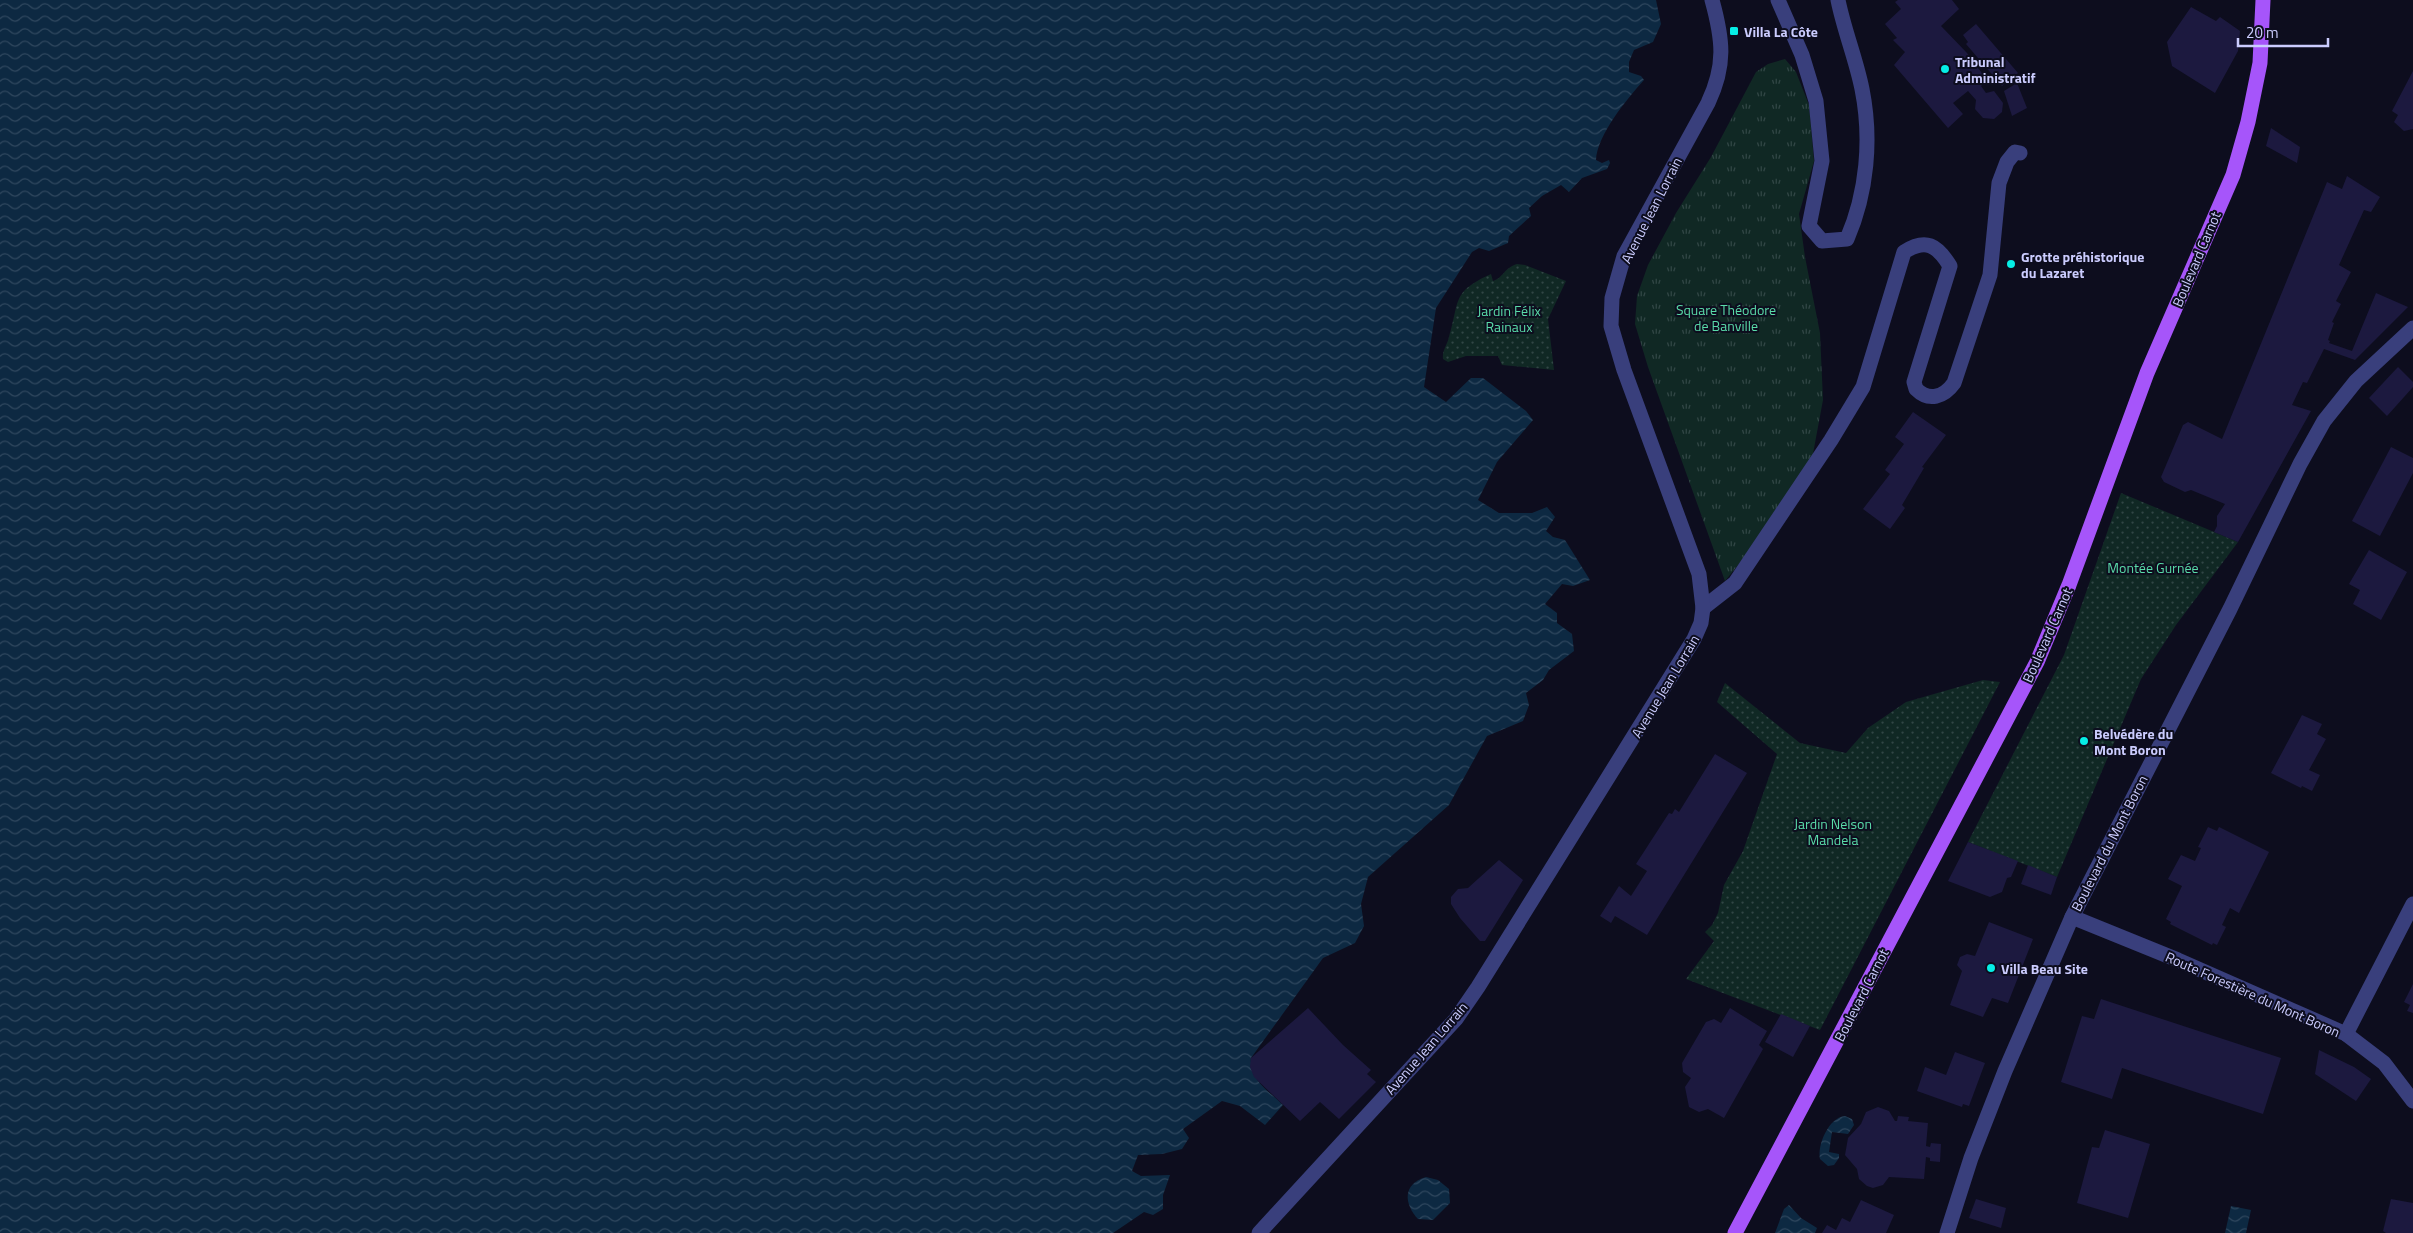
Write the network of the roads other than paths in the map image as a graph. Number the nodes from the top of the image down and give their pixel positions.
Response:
1 (1712, 0) edge
2 (1778, 0) edge
3 (1838, 0) edge
4 (2263, 0) edge
5 (2020, 153) dead end
6 (2413, 328) edge
7 (1703, 608) junction
8 (2413, 904) edge
9 (2072, 917) junction
10 (2346, 1034) junction
11 (2413, 1101) edge
12 (1259, 1233) edge
13 (1736, 1233) edge
14 (1947, 1233) edge

1 - 7 street, Avenue Jean Lorrain
2 - 3 street
4 - 13 main road, Boulevard Carnot
5 - 7 street
6 - 9 street, Boulevard du Mont Boron
7 - 12 street, Avenue Jean Lorrain
8 - 10 street
9 - 10 street, Route Forestière du Mont Boron
9 - 14 street, Boulevard du Mont Boron
10 - 11 street, Route Forestière du Mont Boron

